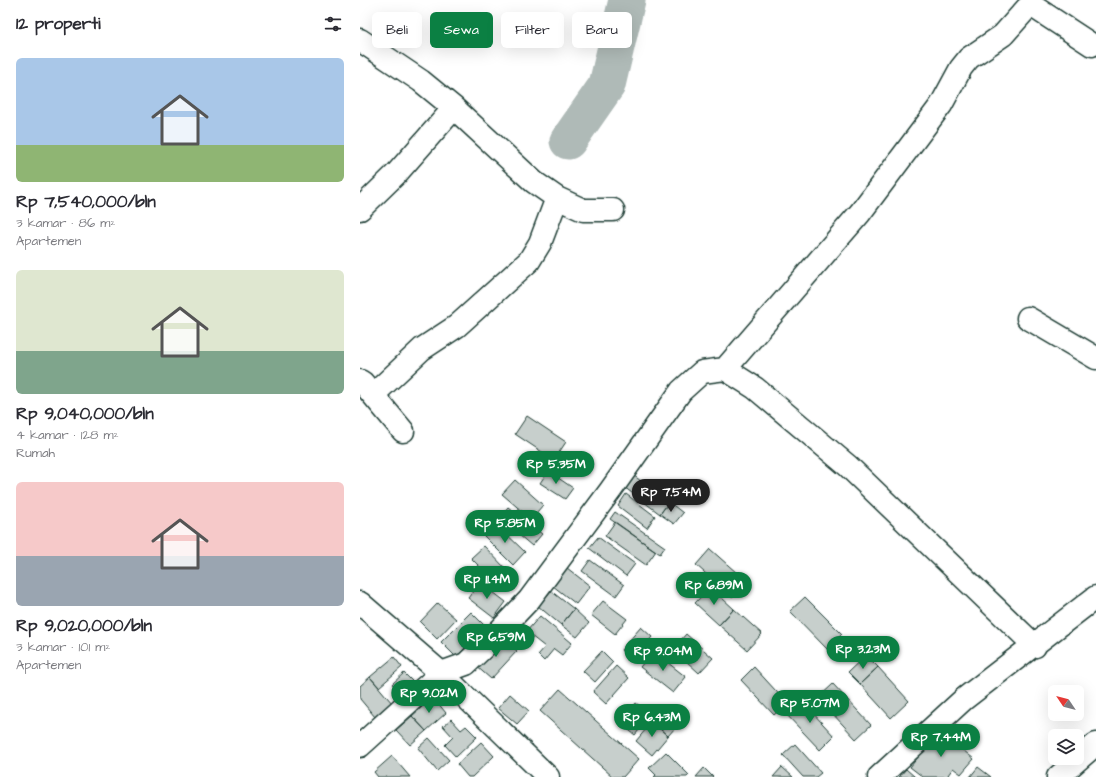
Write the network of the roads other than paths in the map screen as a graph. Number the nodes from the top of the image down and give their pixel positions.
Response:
1 (360, 40) edge
2 (1092, 45) dead end
3 (454, 108) junction
4 (557, 198) junction
5 (360, 208) edge
6 (613, 210) dead end
7 (1028, 318) dead end
8 (1096, 358) edge
9 (724, 369) junction
10 (366, 388) edge
11 (402, 431) dead end
12 (1096, 597) edge
13 (360, 603) edge
14 (1035, 646) junction
15 (441, 673) junction
16 (1096, 744) edge
17 (360, 746) edge
18 (548, 777) edge
19 (879, 777) edge
20 (1058, 777) edge

1 - 3 street
2 - 9 street
3 - 4 street
3 - 5 street
4 - 6 street
4 - 10 street
7 - 8 street
9 - 14 street
9 - 15 street
10 - 11 street
12 - 14 street
13 - 15 street
14 - 19 street
15 - 17 street
15 - 18 street
16 - 20 street

